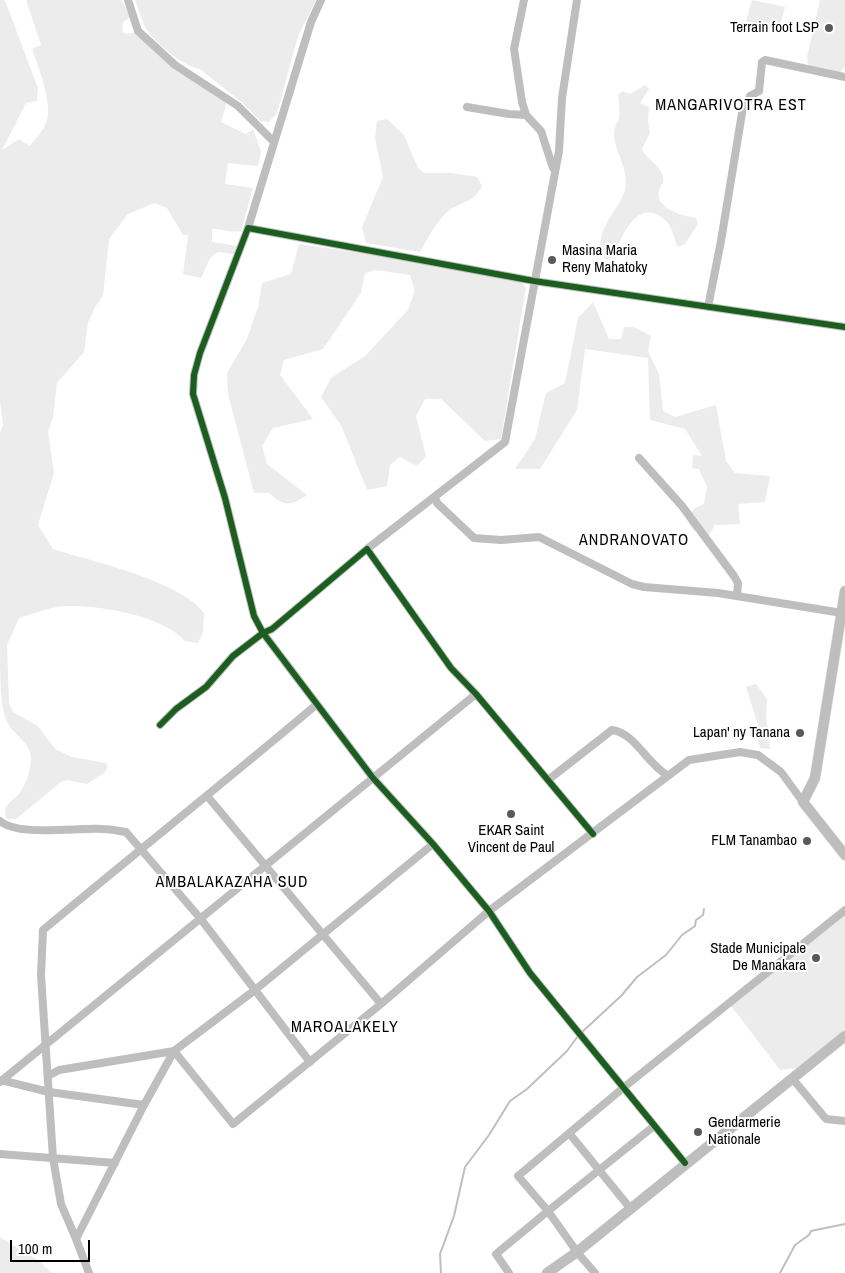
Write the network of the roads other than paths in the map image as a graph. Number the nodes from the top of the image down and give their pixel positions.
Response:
1 (128, 0) edge
2 (321, 0) edge
3 (524, 0) edge
4 (578, 0) edge
5 (845, 77) edge
6 (467, 107) dead end
7 (526, 114) junction
8 (274, 142) junction
9 (554, 170) junction
10 (248, 228) junction
11 (534, 281) junction
12 (708, 307) junction
13 (845, 327) edge
14 (639, 458) dead end
15 (435, 497) junction
16 (366, 549) junction
17 (845, 591) edge
18 (737, 596) junction
19 (842, 613) junction
20 (263, 633) junction
21 (476, 694) junction
22 (316, 705) junction
23 (160, 724) dead end
24 (667, 775) junction
25 (373, 778) junction
26 (548, 780) junction
27 (208, 797) junction
28 (802, 802) junction
29 (0, 821) edge
30 (594, 834) junction
31 (433, 844) junction
32 (141, 849) junction
33 (845, 855) edge
34 (264, 865) junction
35 (845, 910) edge
36 (489, 911) junction
37 (200, 918) junction
38 (324, 935) junction
39 (256, 990) junction
40 (381, 1004) junction
41 (845, 1036) edge
42 (46, 1042) junction
43 (174, 1051) junction
44 (310, 1062) junction
45 (48, 1076) junction
46 (792, 1078) junction
47 (1, 1081) edge
48 (622, 1088) junction
49 (49, 1092) junction
50 (144, 1105) junction
51 (845, 1121) edge
52 (654, 1126) junction
53 (568, 1134) junction
54 (0, 1154) edge
55 (53, 1158) junction
56 (115, 1163) junction
57 (685, 1163) junction
58 (599, 1170) junction
59 (630, 1208) junction
60 (548, 1211) junction
61 (76, 1239) junction
62 (577, 1252) junction
63 (90, 1273) edge
64 (509, 1273) edge
65 (547, 1273) edge
66 (595, 1273) edge

1 - 8 street
2 - 8 street
3 - 7 street
4 - 9 street
5 - 12 street
6 - 7 street
7 - 9 street
8 - 10 street
9 - 11 street
10 - 11 street
10 - 20 street
11 - 12 street
11 - 15 street
12 - 13 street
14 - 18 street
15 - 16 street
15 - 18 street
16 - 20 street
16 - 21 street
17 - 19 main road
18 - 19 street
19 - 28 main road
20 - 22 street
20 - 23 street
21 - 25 street
21 - 26 street
22 - 25 street
22 - 27 street
24 - 26 street
24 - 28 street
24 - 30 street
25 - 31 street
25 - 34 street
26 - 30 street
27 - 32 street
27 - 34 street
28 - 33 main road
29 - 32 street
30 - 36 street
31 - 36 street
31 - 38 street
32 - 37 street
32 - 42 street
34 - 37 street
34 - 38 street
35 - 48 street
36 - 40 street
36 - 48 street
37 - 39 street
37 - 42 street
38 - 39 street
38 - 40 street
39 - 43 street
39 - 44 street
40 - 44 street
41 - 46 main road
42 - 45 street
42 - 47 street
43 - 44 street
43 - 45 street
43 - 50 street
45 - 49 street
46 - 51 street
46 - 57 main road
47 - 49 street
48 - 52 street
48 - 53 street
49 - 50 street
49 - 55 street
50 - 56 street
52 - 57 street
52 - 58 street
53 - 58 street
53 - 60 street
54 - 55 street
55 - 56 street
55 - 61 street
56 - 61 street
57 - 59 main road
58 - 59 street
58 - 60 street
59 - 62 main road
60 - 62 street
60 - 64 street
61 - 63 street
62 - 65 main road
62 - 66 street

